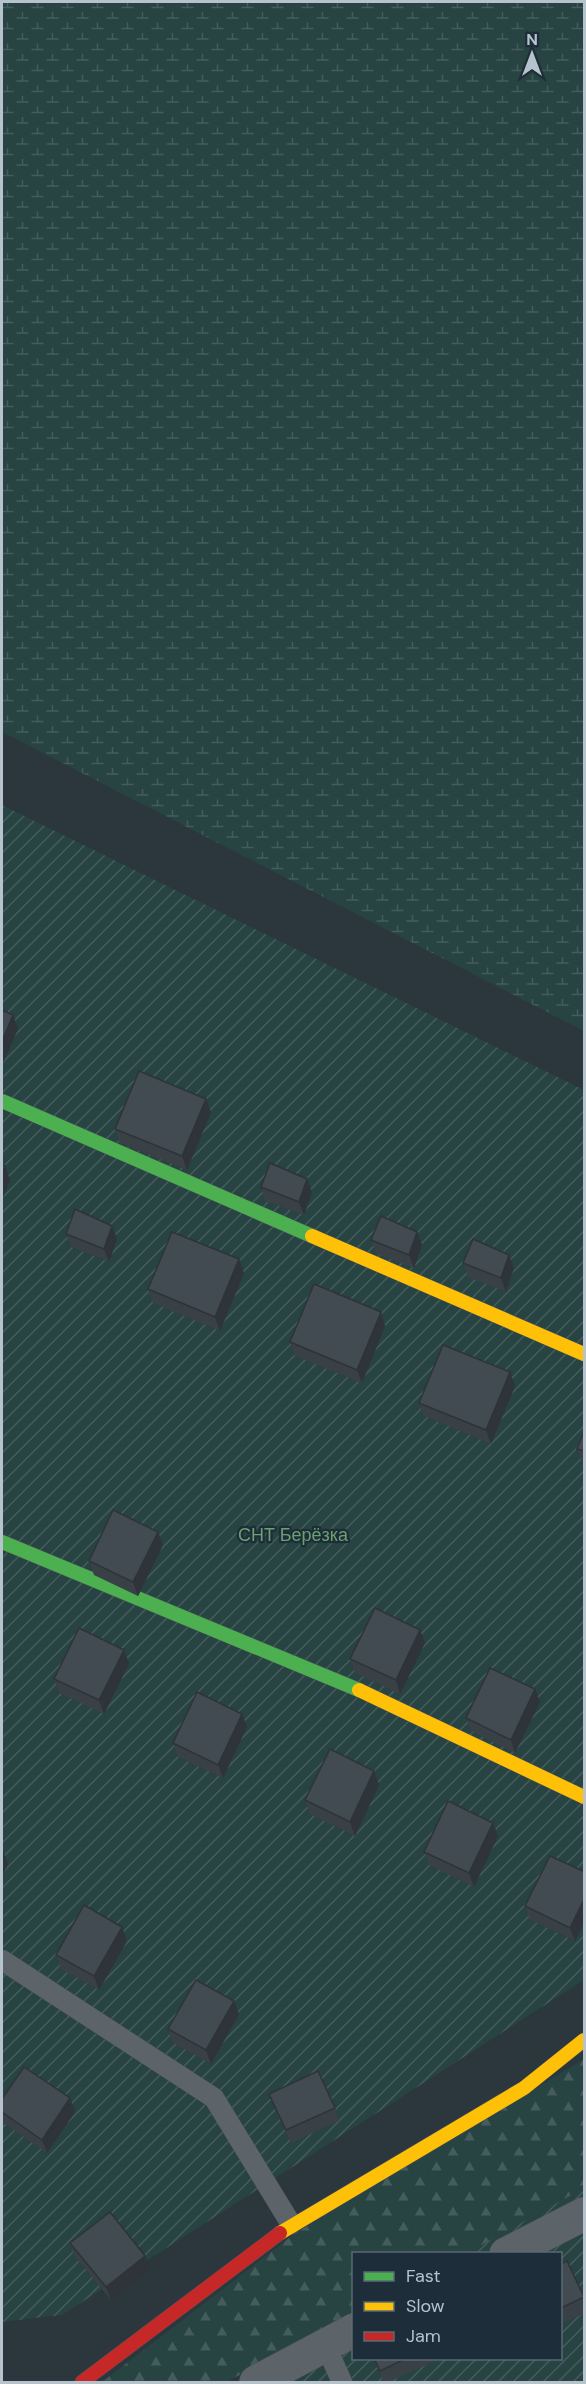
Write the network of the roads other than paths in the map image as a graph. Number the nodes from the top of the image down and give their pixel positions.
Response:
1 (2, 1101) edge
2 (585, 1354) edge
3 (2, 1542) edge
4 (585, 1797) edge
5 (2, 1960) edge
6 (585, 2040) edge
7 (583, 2218) edge
8 (291, 2224) junction
9 (508, 2252) edge
10 (352, 2331) edge
11 (325, 2344) junction
12 (82, 2382) edge
13 (256, 2382) edge
14 (342, 2382) edge

1 - 2 street
3 - 4 street
5 - 8 lane
6 - 8 street
7 - 9 street
8 - 12 street
10 - 11 street
11 - 13 street
11 - 14 lane

